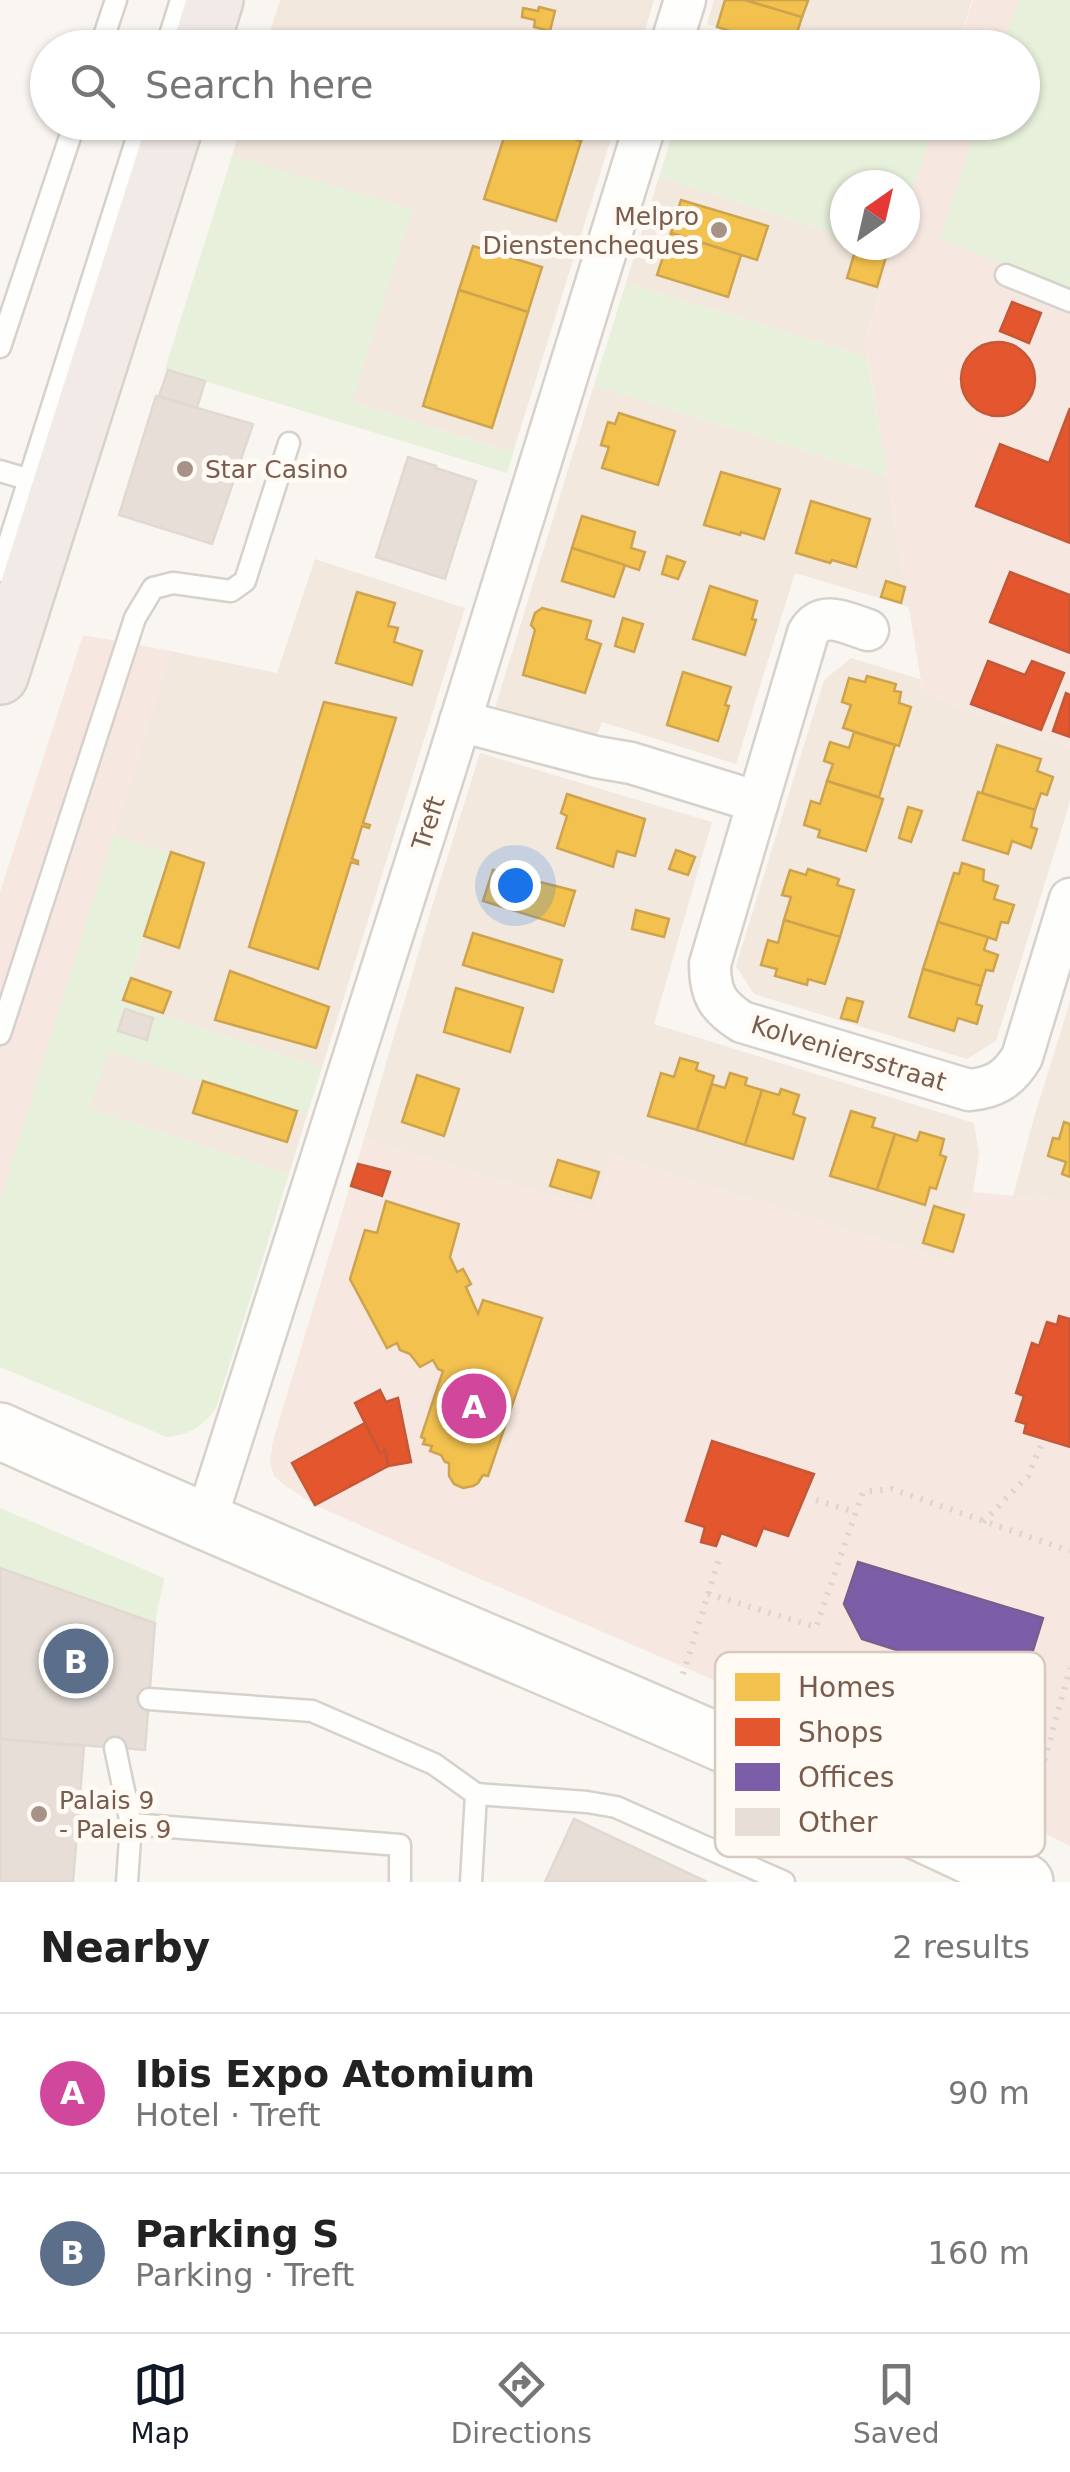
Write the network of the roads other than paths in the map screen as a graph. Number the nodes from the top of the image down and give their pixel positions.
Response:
1 (116, 0) edge
2 (181, 0) edge
3 (216, 0) edge
4 (685, 0) edge
5 (106, 30) edge
6 (172, 30) edge
7 (206, 30) edge
8 (676, 30) edge
9 (69, 140) edge
10 (137, 140) edge
11 (169, 140) edge
12 (640, 140) edge
13 (1006, 276) dead end
14 (1070, 301) edge
15 (0, 347) edge
16 (290, 443) dead end
17 (0, 470) edge
18 (45, 484) junction
19 (0, 572) edge
20 (868, 630) dead end
21 (0, 676) edge
22 (460, 721) junction
23 (758, 802) junction
24 (1069, 903) edge
25 (0, 1034) edge
26 (0, 1431) edge
27 (206, 1522) junction
28 (149, 1699) dead end
29 (715, 1740) edge
30 (114, 1748) dead end
31 (476, 1794) junction
32 (131, 1824) junction
33 (715, 1855) edge
34 (719, 1857) edge
35 (762, 1878) edge
36 (127, 1882) edge
37 (400, 1882) edge
38 (472, 1882) edge
39 (784, 1882) edge

1 - 5 lane
2 - 6 lane
3 - 7 highway
4 - 8 street
9 - 15 lane
10 - 18 lane
11 - 18 highway
12 - 22 street, Treft
13 - 14 lane
16 - 25 lane
17 - 18 lane
18 - 19 lane
18 - 21 highway
20 - 23 street, Kolveniersstraat
22 - 23 street
22 - 27 street, Treft
23 - 24 street, Kolveniersstraat
26 - 27 main road
27 - 29 main road
28 - 31 lane
30 - 32 lane
31 - 33 lane
31 - 38 lane
32 - 36 lane
32 - 37 lane
34 - 35 lane
35 - 39 lane

